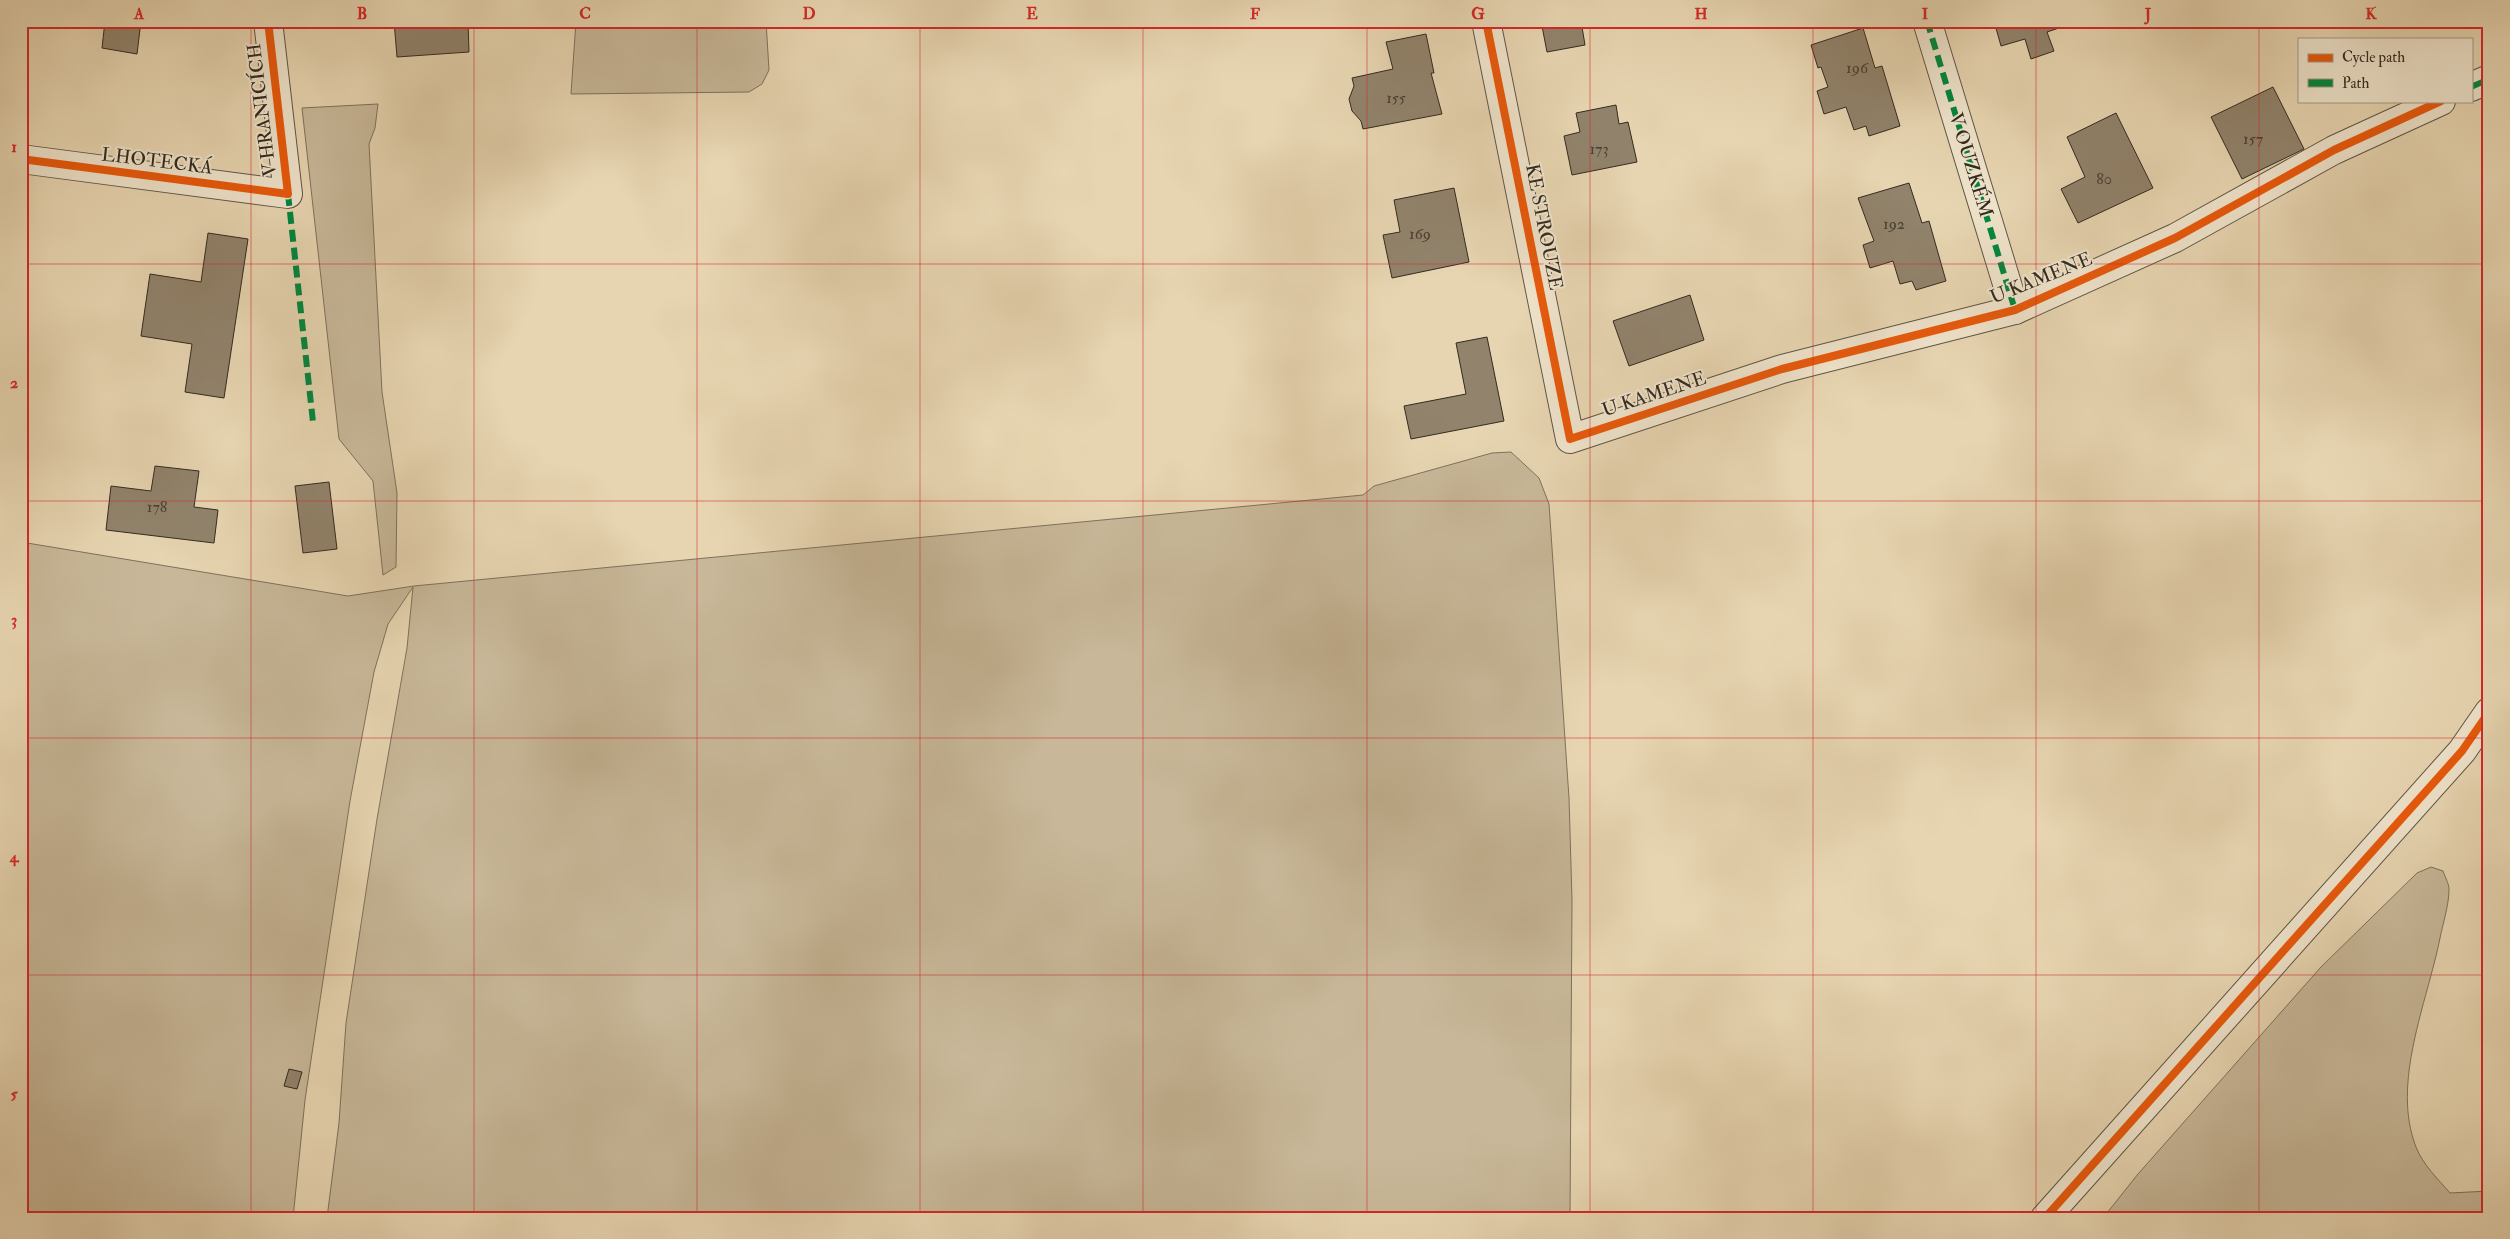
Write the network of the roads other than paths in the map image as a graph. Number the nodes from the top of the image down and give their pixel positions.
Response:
1 (268, 21) edge
2 (1486, 21) edge
3 (1927, 21) edge
4 (2489, 80) edge
5 (2472, 88) edge
6 (2439, 102) edge
7 (21, 159) edge
8 (288, 194) joint
9 (2015, 310) junction
10 (1570, 439) joint
11 (2489, 712) edge
12 (2045, 1218) edge

1 - 8 street, V HRANICÍCH
2 - 10 street, KE STROUZE
3 - 9 street, V OUZKÉM
4 - 5 street
6 - 9 street, U KAMENE
7 - 8 street, LHOTECKÁ
9 - 10 street, U KAMENE
11 - 12 street

